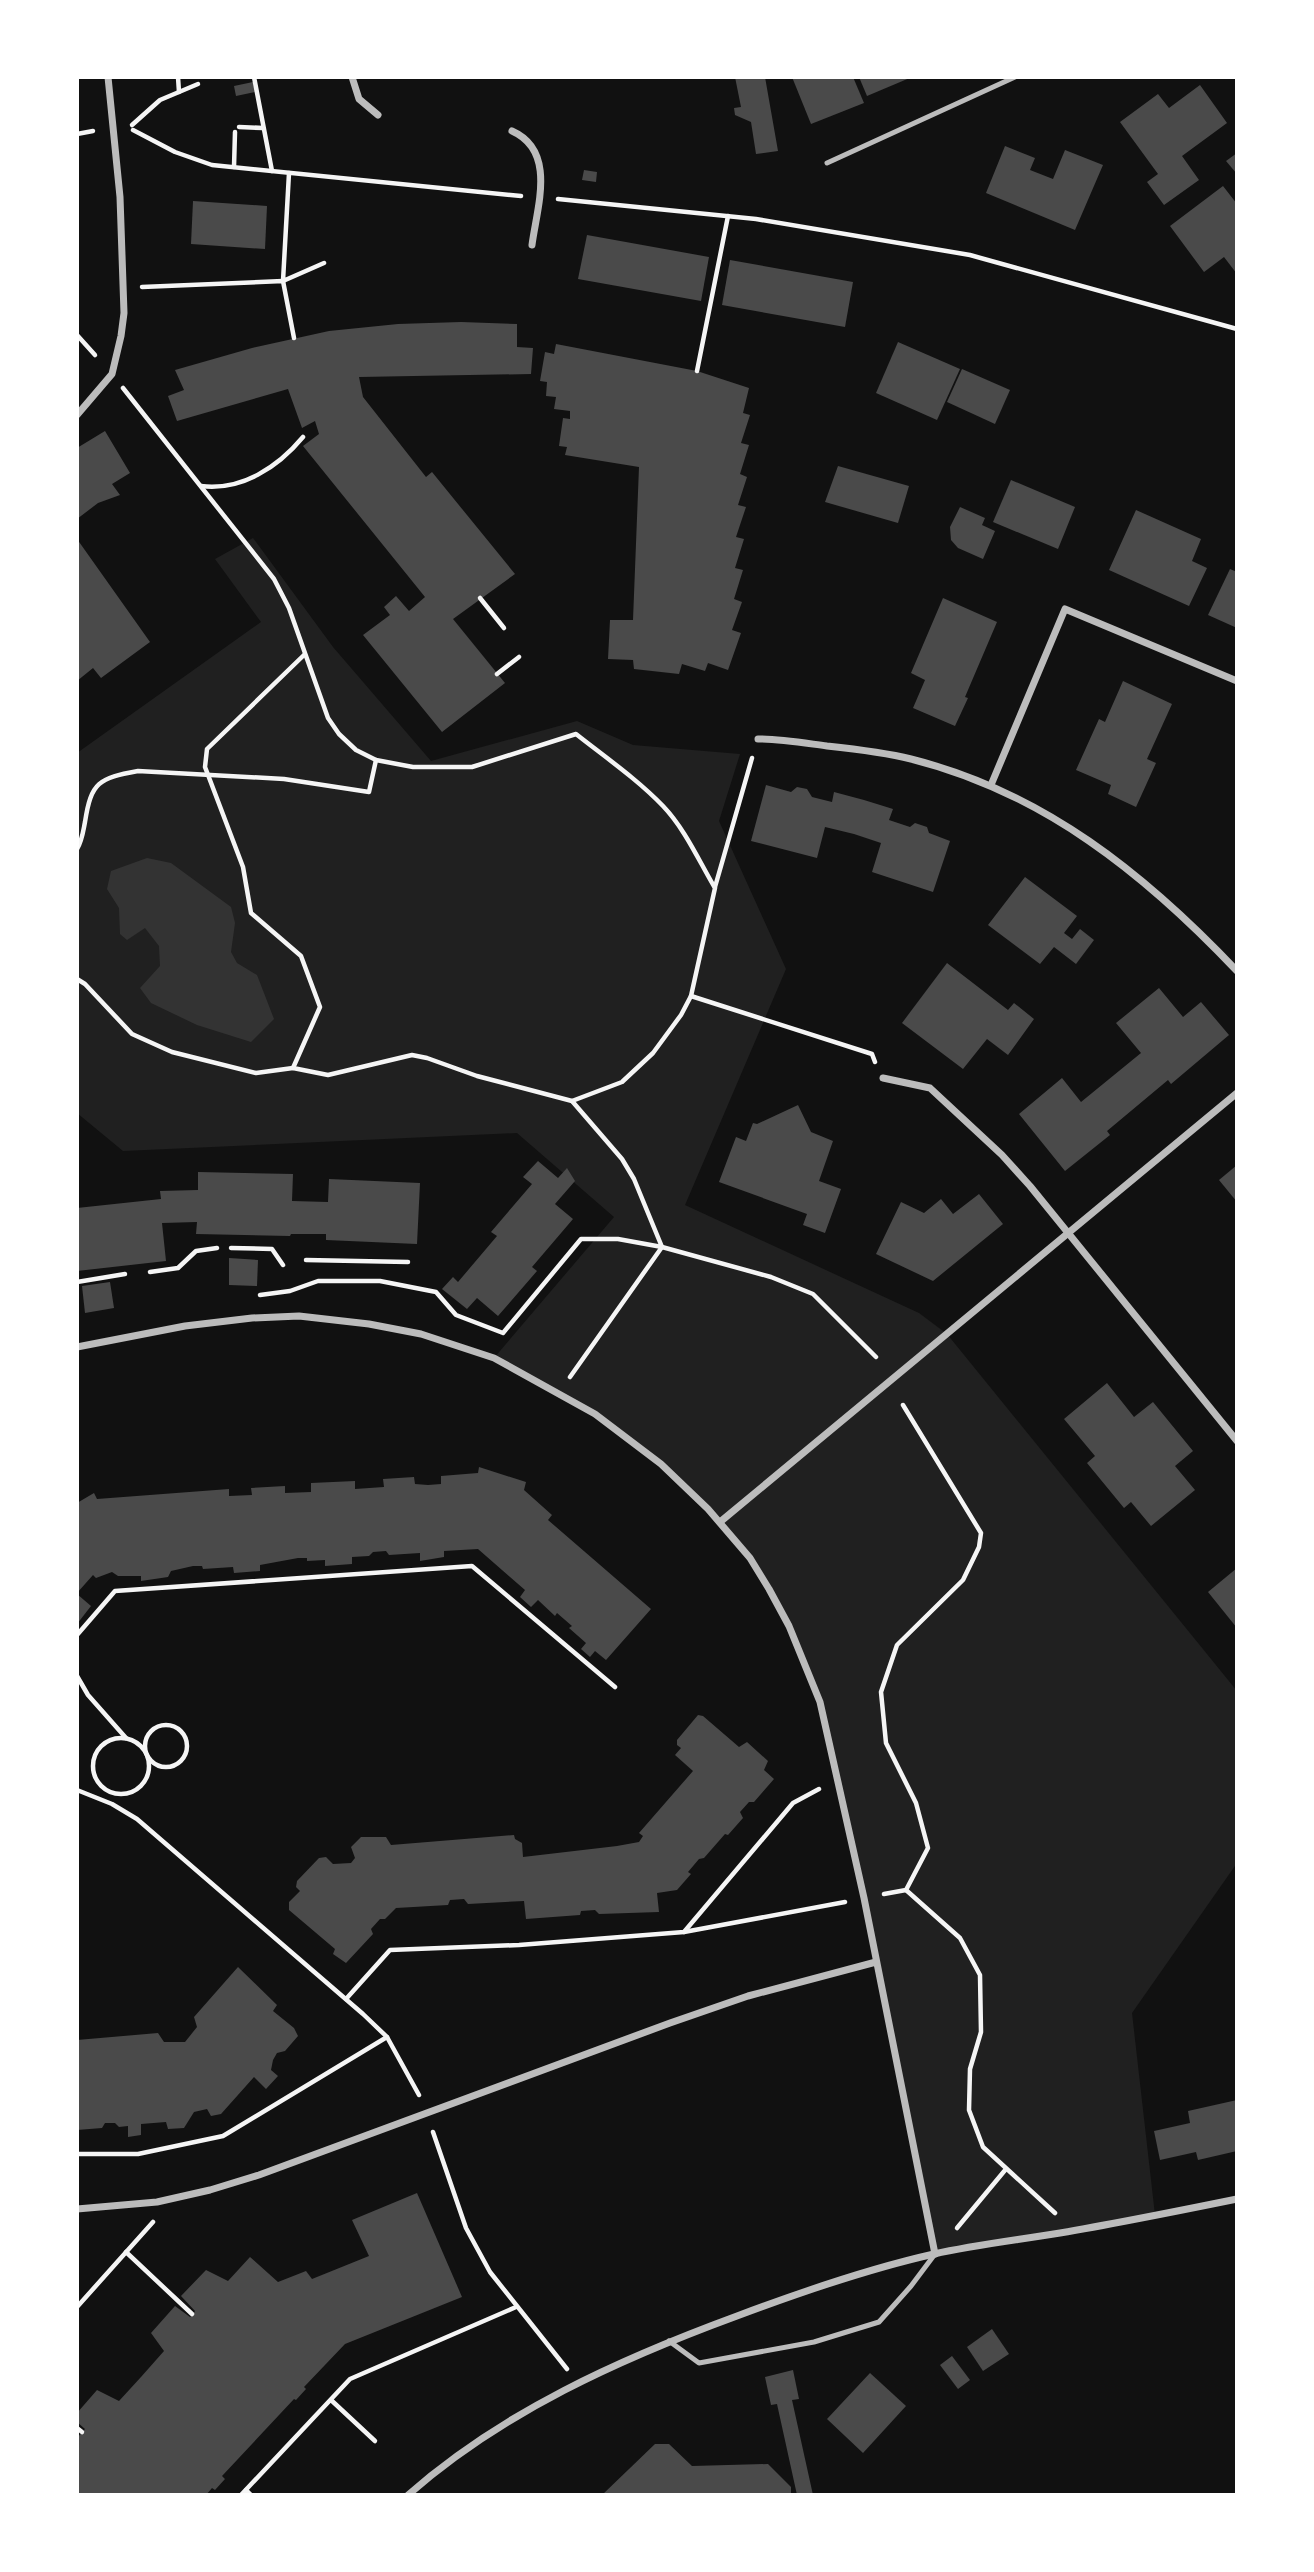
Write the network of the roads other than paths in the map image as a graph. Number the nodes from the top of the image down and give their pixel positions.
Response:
1 (108, 77) edge
2 (352, 77) edge
3 (1015, 77) edge
4 (378, 114) dead end
5 (512, 131) dead end
6 (827, 163) dead end
7 (531, 245) dead end
8 (77, 415) edge
9 (1237, 681) edge
10 (758, 739) road end
11 (991, 785) junction
12 (1237, 971) edge
13 (883, 1078) road end
14 (1237, 1093) edge
15 (1067, 1232) junction
16 (77, 1347) edge
17 (1237, 1441) edge
18 (720, 1522) junction
19 (876, 1962) junction
20 (1237, 2199) edge
21 (77, 2209) edge
22 (935, 2254) junction
23 (669, 2341) junction
24 (408, 2495) edge

1 - 8 street
2 - 4 street
3 - 6 lane
5 - 7 street
9 - 11 street
10 - 11 street
11 - 12 street
13 - 15 street
14 - 15 street
15 - 17 street
15 - 18 street
16 - 18 street
18 - 19 street
19 - 21 street
19 - 22 street
20 - 22 street
22 - 23 street
22 - 23 lane
23 - 24 street

